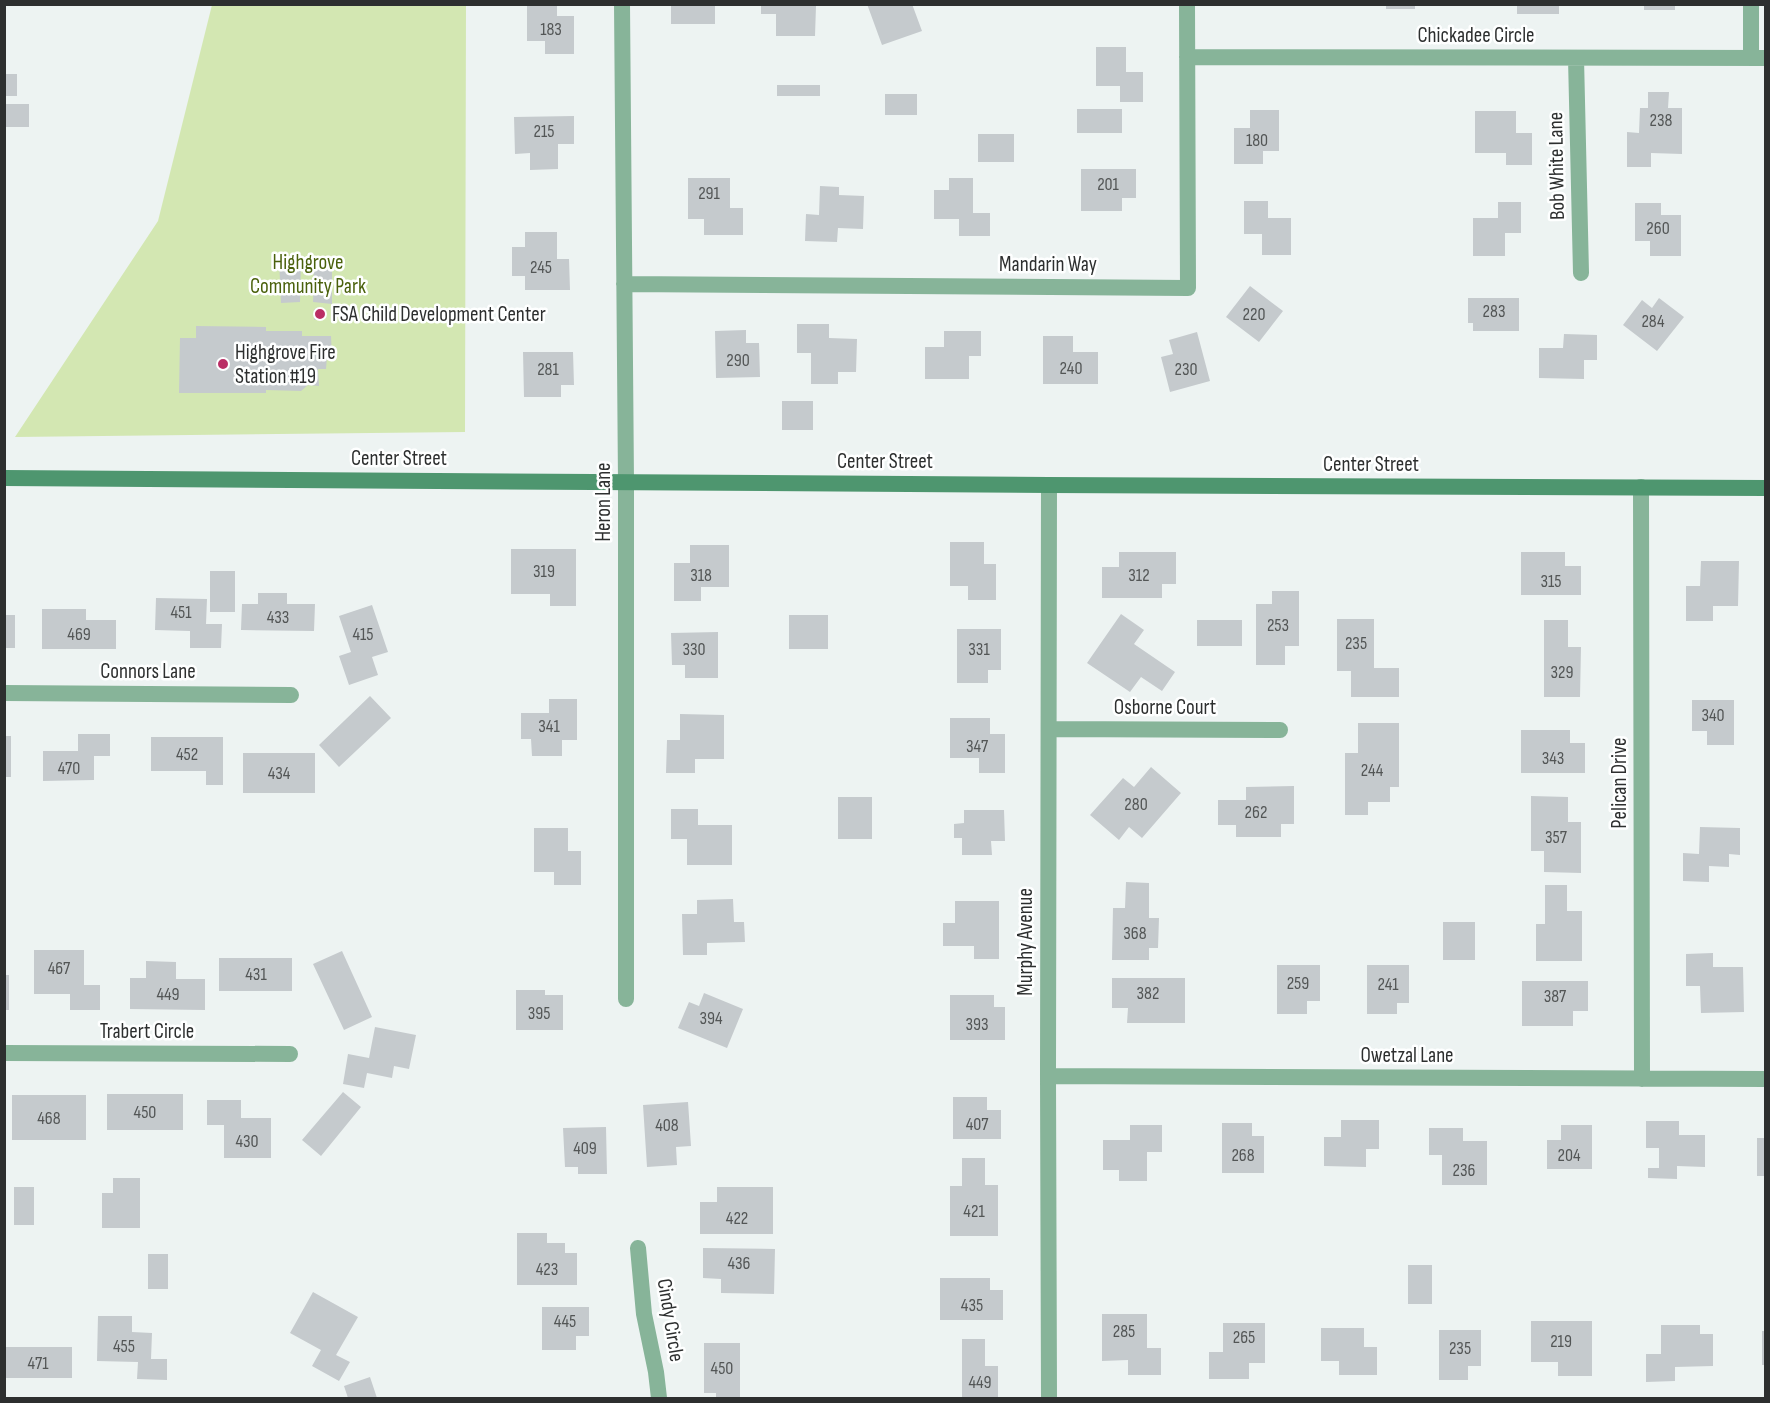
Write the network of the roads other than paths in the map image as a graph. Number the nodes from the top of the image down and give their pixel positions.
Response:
1 (622, 4) edge
2 (1187, 4) edge
3 (1751, 4) edge
4 (1187, 57) junction
5 (1758, 57) edge
6 (1576, 58) junction
7 (1581, 273) dead end
8 (624, 284) junction
9 (4, 478) edge
10 (626, 482) junction
11 (1049, 485) junction
12 (1641, 487) junction
13 (1766, 488) edge
14 (4, 693) edge
15 (291, 695) dead end
16 (1049, 729) junction
17 (1281, 730) dead end
18 (626, 999) dead end
19 (4, 1053) edge
20 (290, 1054) dead end
21 (1048, 1076) junction
22 (1642, 1079) junction
23 (1766, 1079) edge
24 (638, 1248) dead end
25 (658, 1398) edge
26 (1049, 1398) edge

1 - 8 street, Heron Lane
2 - 4 street, Mandarin Way
3 - 5 street
4 - 6 street, Chickadee Circle
4 - 8 street, Mandarin Way
5 - 6 street, Chickadee Circle
6 - 7 street, Bob White Lane
8 - 10 street, Heron Lane
9 - 10 main road, Center Street
10 - 11 main road, Center Street
10 - 18 street, Heron Lane
11 - 12 main road, Center Street
11 - 16 street, Murphy Avenue
12 - 13 main road, Center Street
12 - 22 street, Pelican Drive
14 - 15 street, Connors Lane
16 - 17 street, Osborne Court
16 - 21 street, Murphy Avenue
19 - 20 street, Trabert Circle
21 - 22 street, Owetzal Lane
21 - 26 street, Murphy Avenue
22 - 23 street, Owetzal Lane
24 - 25 street, Cindy Circle

